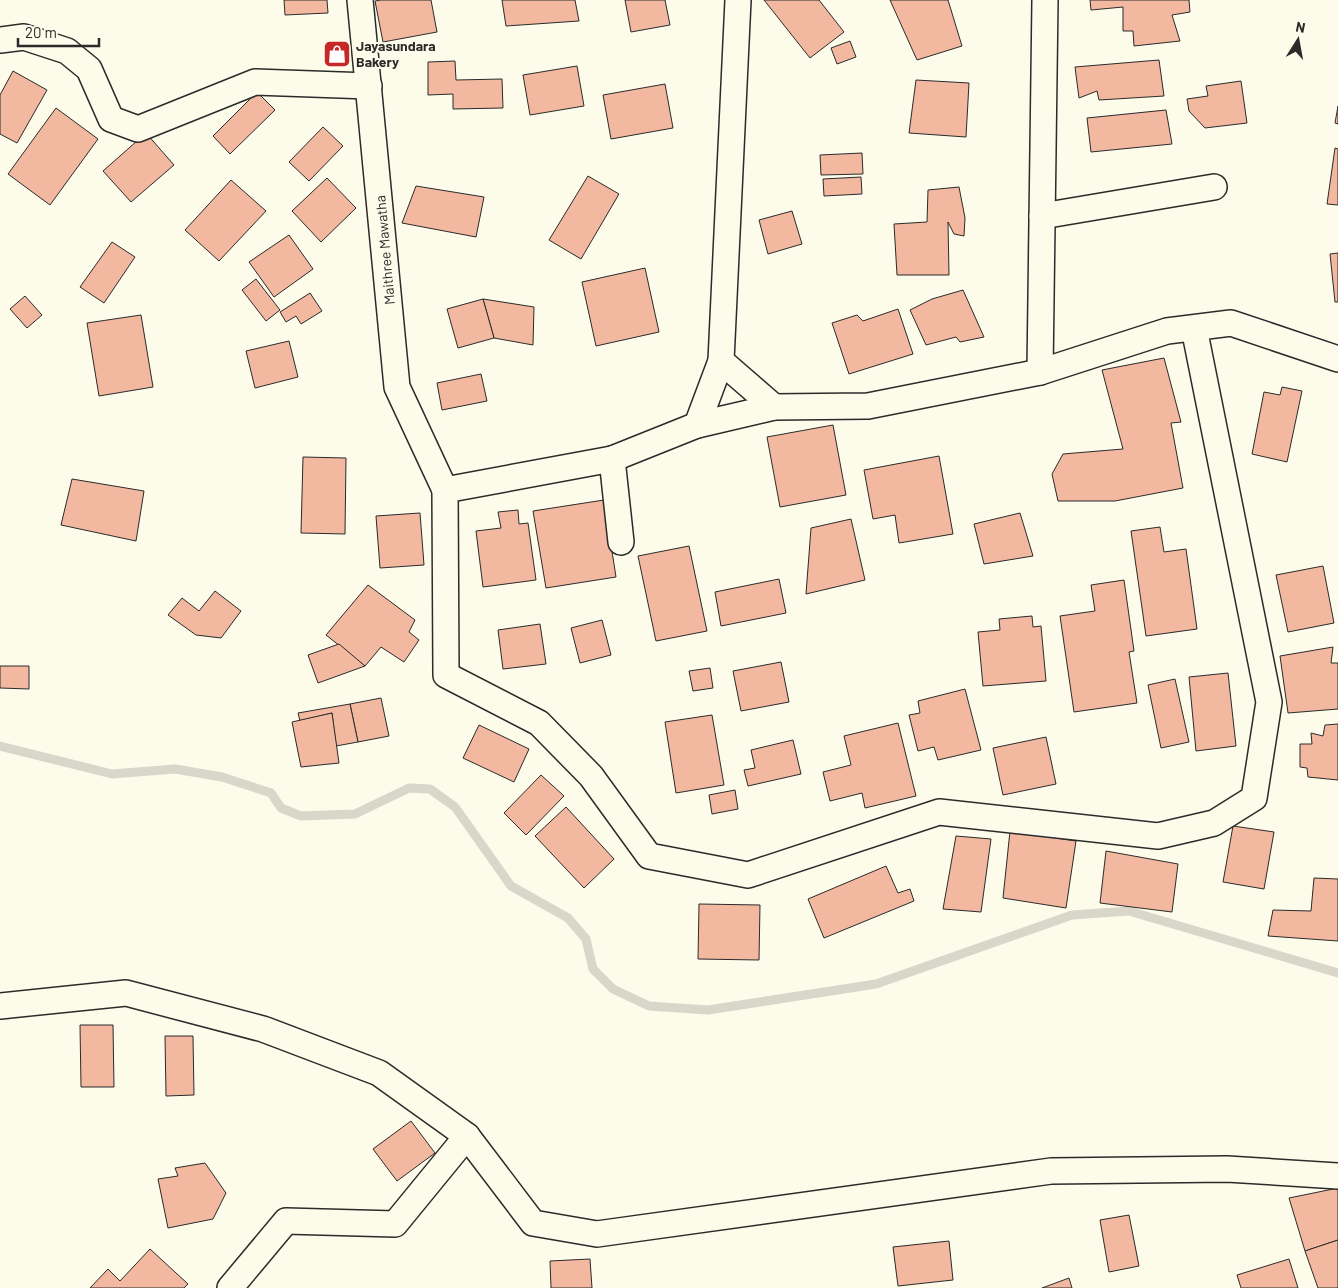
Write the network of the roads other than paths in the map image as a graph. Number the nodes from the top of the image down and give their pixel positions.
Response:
1 (360, 0) edge
2 (738, 0) edge
3 (1044, 0) edge
4 (0, 40) edge
5 (370, 86) junction
6 (1214, 187) dead end
7 (1042, 216) junction
8 (1194, 328) junction
9 (1338, 359) edge
10 (721, 361) junction
11 (1040, 372) junction
12 (774, 407) junction
13 (697, 425) junction
14 (612, 459) junction
15 (445, 490) junction
16 (621, 542) dead end
17 (0, 1006) edge
18 (467, 1136) junction
19 (1338, 1176) edge
20 (230, 1288) edge

1 - 5 street, Maithree Mawatha
2 - 10 street
3 - 7 street
4 - 5 street
5 - 15 street, Maithree Mawatha
6 - 7 street
7 - 11 street
8 - 9 street
8 - 11 street
8 - 15 street
10 - 12 street
10 - 13 street
11 - 12 street
12 - 13 street
13 - 14 street
14 - 15 street
14 - 16 street
17 - 18 street
18 - 19 street
18 - 20 street

